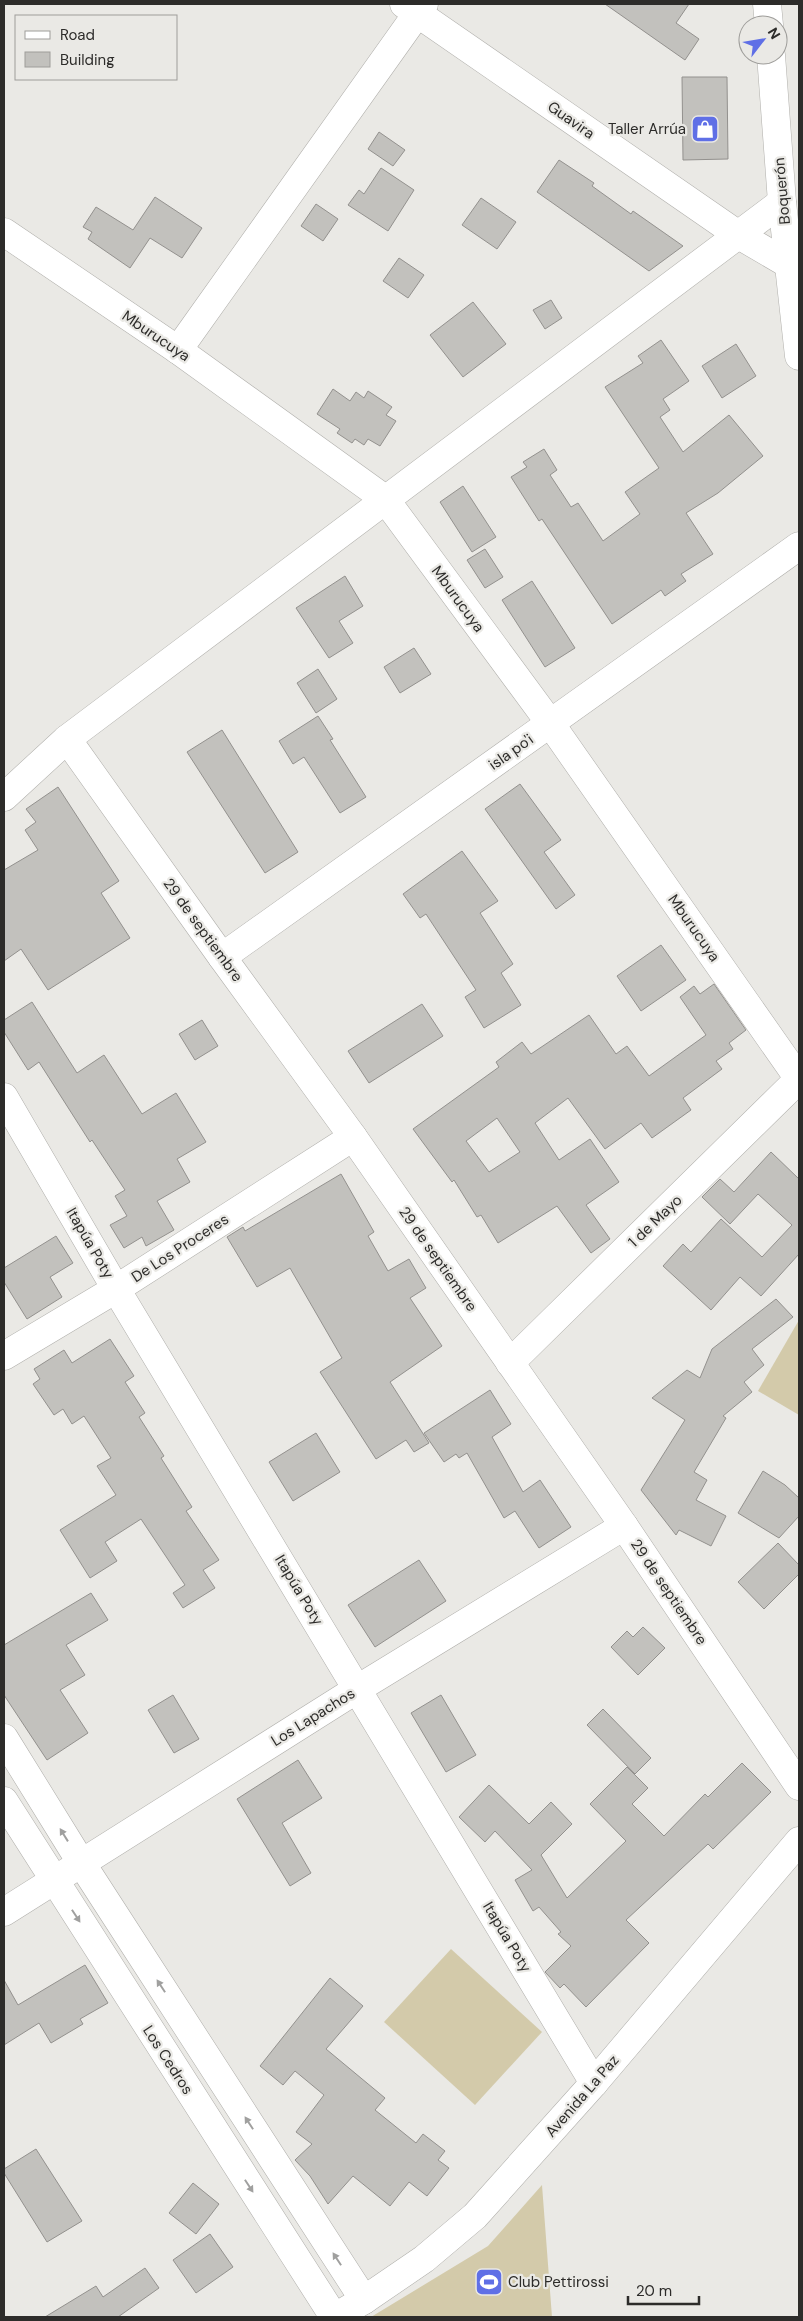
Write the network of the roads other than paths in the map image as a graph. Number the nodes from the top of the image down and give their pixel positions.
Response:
1 (415, 7) edge
2 (772, 65) edge
3 (782, 202) junction
4 (4, 232) edge
5 (737, 234) junction
6 (790, 265) junction
7 (178, 350) junction
8 (799, 356) edge
9 (385, 499) junction
10 (799, 546) edge
11 (550, 723) junction
12 (67, 739) junction
13 (4, 797) edge
14 (222, 957) junction
15 (799, 1079) edge
16 (4, 1097) edge
17 (353, 1137) junction
18 (116, 1289) junction
19 (4, 1356) edge
20 (510, 1363) junction
21 (624, 1526) junction
22 (358, 1688) junction
23 (4, 1738) edge
24 (799, 1786) edge
25 (4, 1801) edge
26 (799, 1841) edge
27 (82, 1864) junction
28 (54, 1881) junction
29 (4, 1912) edge
30 (594, 2083) junction
31 (364, 2300) junction
32 (334, 2317) edge

1 - 5 street, Guavira
1 - 7 street
2 - 3 street, Boquerón
3 - 5 street
3 - 6 street, Boquerón
4 - 7 street, Mburucuya
5 - 6 street, Guavira
5 - 9 street
6 - 8 street, Boquerón
7 - 9 street, Mburucuya
9 - 11 street, Mburucuya
9 - 12 street
10 - 11 street, isla po'i
11 - 14 street, isla po'i
11 - 15 street, Mburucuya
12 - 13 street
12 - 14 street, 29 de septiembre
14 - 17 street, 29 de septiembre
15 - 20 street, 1 de Mayo
16 - 18 street, Itapúa Poty
17 - 18 street, De Los Proceres
17 - 20 street, 29 de septiembre
18 - 19 street, De Los Proceres
18 - 22 street, Itapúa Poty
20 - 21 street, 29 de septiembre
21 - 22 street, Los Lapachos
21 - 24 street, 29 de septiembre
22 - 27 street, Los Lapachos
22 - 30 street, Itapúa Poty
27 -> 23 street
25 - 28 street, Los Cedros
26 - 30 street, Avenida La Paz
27 - 28 street, Los Lapachos
31 -> 27 street
28 - 29 street, Los Lapachos
28 -> 32 street, Los Cedros
30 - 31 street, Avenida La Paz
31 - 32 street, Avenida La Paz

